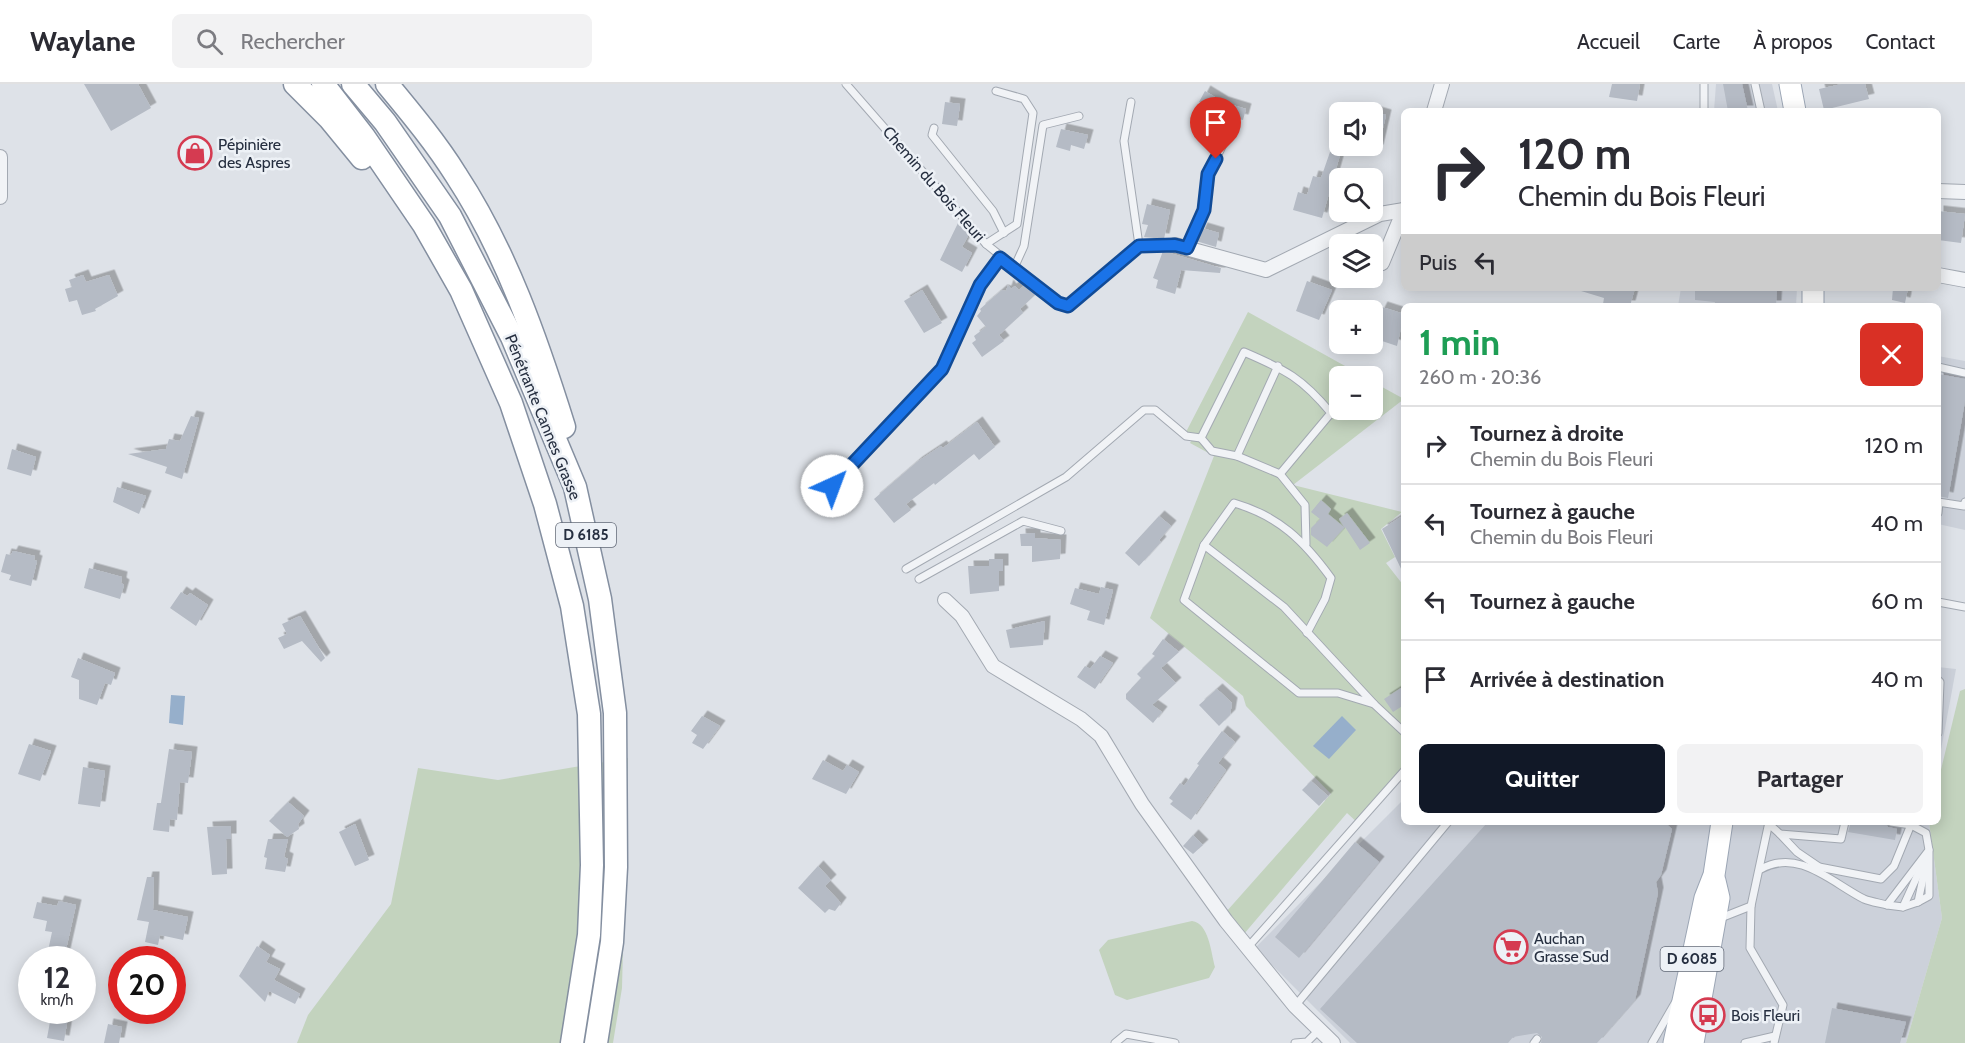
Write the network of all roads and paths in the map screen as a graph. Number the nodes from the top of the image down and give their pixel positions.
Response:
1 (295, 84) edge
2 (323, 84) edge
3 (353, 84) edge
4 (387, 84) edge
5 (846, 84) edge
6 (1442, 84) edge
7 (1704, 84) edge
8 (1755, 84) edge
9 (1790, 84) edge
10 (996, 91) dead end
11 (1131, 102) dead end
12 (1435, 108) edge
13 (1704, 108) edge
14 (1760, 108) edge
15 (1794, 108) edge
16 (1079, 116) dead end
17 (1232, 127) dead end
18 (934, 128) dead end
19 (0, 157) edge
20 (1941, 191) edge
21 (1965, 192) edge
22 (0, 196) edge
23 (1401, 210) edge
24 (1401, 218) edge
25 (423, 225) junction
26 (1004, 233) junction
27 (986, 244) junction
28 (1139, 246) junction
29 (1181, 247) junction
30 (1000, 258) junction
31 (1383, 264) dead end
32 (1014, 268) junction
33 (1941, 276) edge
34 (1965, 280) edge
35 (1278, 366) junction
36 (1941, 368) edge
37 (1965, 373) edge
38 (1201, 438) junction
39 (1237, 456) junction
40 (1280, 474) junction
41 (832, 486) dead end
42 (575, 487) junction
43 (1941, 502) edge
44 (1965, 504) edge
45 (1061, 531) dead end
46 (1306, 544) junction
47 (1204, 545) junction
48 (906, 569) dead end
49 (919, 579) dead end
50 (945, 600) dead end
51 (1941, 603) edge
52 (1965, 607) edge
53 (1307, 633) junction
54 (1374, 704) junction
55 (1401, 729) edge
56 (1401, 774) edge
57 (1446, 825) edge
58 (1722, 825) edge
59 (1769, 825) edge
60 (1771, 825) edge
61 (1844, 825) edge
62 (1911, 825) edge
63 (1913, 825) edge
64 (1780, 834) junction
65 (1929, 850) junction
66 (1761, 869) junction
67 (1819, 869) junction
68 (1714, 875) junction
69 (1887, 905) junction
70 (1751, 906) junction
71 (1903, 907) junction
72 (1716, 920) junction
73 (1248, 948) junction
74 (1696, 980) junction
75 (1295, 1006) junction
76 (1319, 1030) junction
77 (1775, 1040) edge
78 (572, 1043) edge
79 (596, 1043) edge
80 (1115, 1043) edge
81 (1175, 1043) edge
82 (1295, 1043) edge
83 (1333, 1043) edge
84 (1652, 1043) edge
85 (1674, 1043) edge
86 (1693, 1043) edge
87 (1745, 1043) edge

1 - 25 highway
2 - 25 highway, Pénétrante Cannes Grasse / D 6185
3 - 42 highway, Pénétrante Cannes Grasse / D 6185
4 - 42 highway
5 - 27 lane, Chemin du Bois Fleuri
6 - 12 street
7 - 13 lane
8 - 14 lane
9 - 15 main road
10 - 26 lane
11 - 28 lane
16 - 32 lane
17 - 29 lane
18 - 26 lane
19 - 22 street
20 - 21 street
23 - 29 street
24 - 31 street
25 - 78 highway, Pénétrante Cannes Grasse / D 6185
26 - 27 lane
27 - 30 lane, Chemin du Bois Fleuri
28 - 29 lane
28 - 32 lane, Chemin du Bois Fleuri
30 - 32 lane, Chemin du Bois Fleuri
30 - 41 lane
33 - 34 street
35 - 38 lane
35 - 39 lane
35 - 40 lane
36 - 37 lane
38 - 39 lane
38 - 48 lane
39 - 40 lane
40 - 46 lane
42 - 79 highway, Pénétrante Cannes Grasse / D 6185
43 - 44 lane
45 - 49 lane
46 - 47 lane
46 - 53 lane
47 - 53 lane
47 - 54 lane
50 - 73 street
51 - 52 lane
53 - 54 lane
54 - 55 lane
56 - 73 lane
57 - 75 lane
58 - 68 main road, D 6085
59 - 66 lane
60 - 64 lane
61 - 64 lane
62 - 67 lane
63 - 65 lane
64 - 67 lane
65 - 69 lane
65 - 71 lane
65 - 71 lane
66 - 67 lane
66 - 70 lane
67 - 69 lane
68 - 72 main road, D 6085
68 - 74 main road, D 6085
69 - 71 lane
70 - 72 lane
70 - 77 lane
72 - 74 main road, D 6085
73 - 75 street
74 - 84 lane
74 - 85 main road, D 6085
74 - 86 main road, D 6085
75 - 76 street
76 - 82 lane
76 - 83 street
77 - 87 lane
80 - 81 lane

